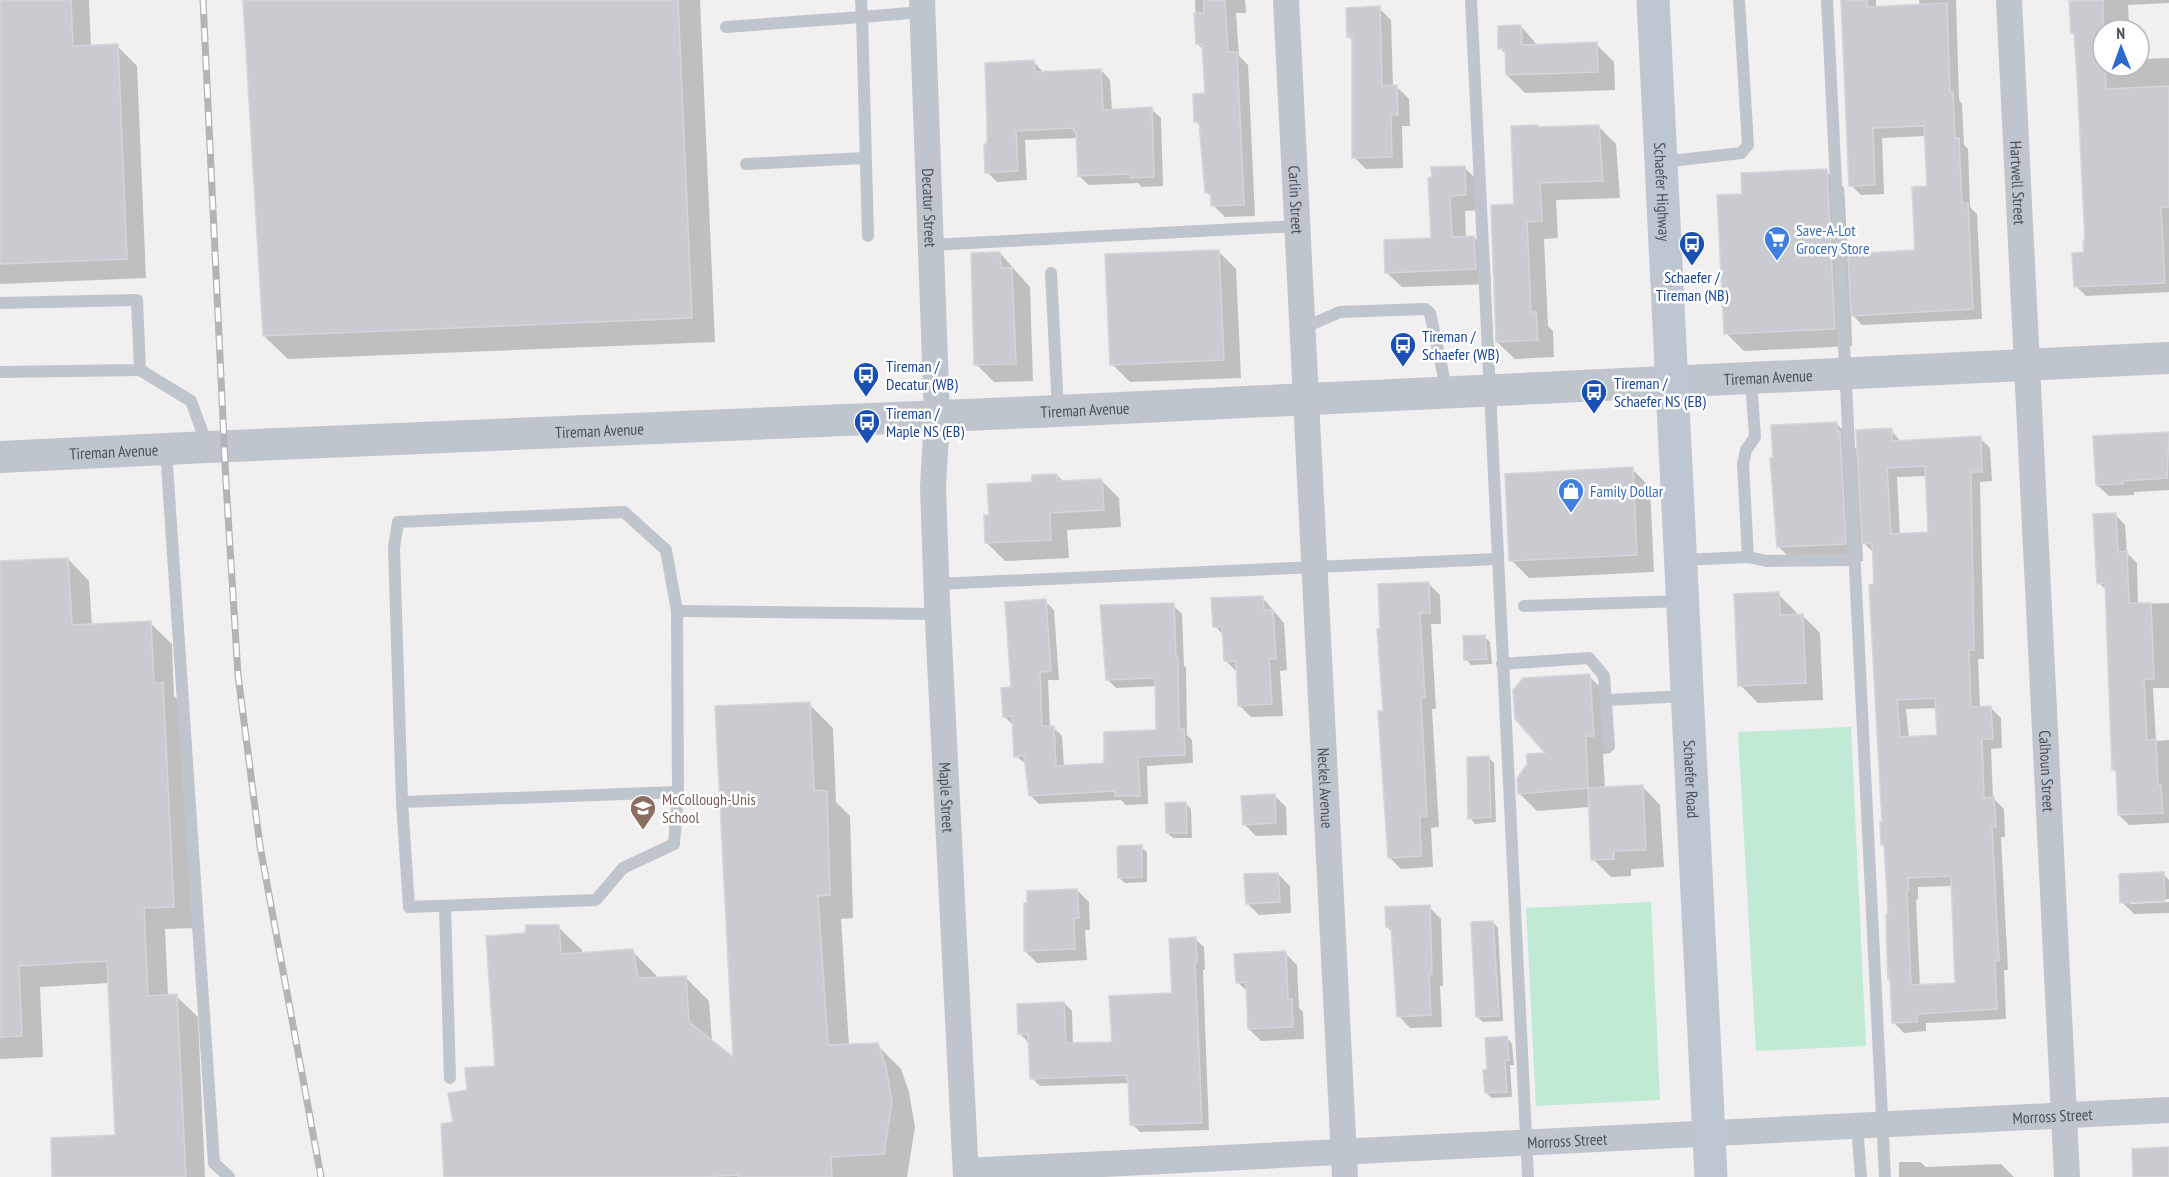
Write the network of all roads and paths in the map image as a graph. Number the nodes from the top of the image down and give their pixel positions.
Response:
1 (861, 0) edge
2 (1287, 0) edge
3 (1471, 0) edge
4 (1653, 0) edge
5 (1739, 0) edge
6 (1827, 0) edge
7 (2009, 0) edge
8 (922, 6) edge
9 (862, 17) junction
10 (726, 27) dead end
11 (864, 158) junction
12 (1661, 162) junction
13 (746, 164) dead end
14 (1298, 225) junction
15 (868, 236) dead end
16 (931, 245) junction
17 (1051, 273) dead end
18 (0, 303) edge
19 (1303, 328) junction
20 (2169, 358) edge
21 (2028, 365) junction
22 (140, 370) junction
23 (0, 372) edge
24 (1845, 374) junction
25 (1751, 379) junction
26 (1671, 382) junction
27 (1489, 391) junction
28 (1447, 393) junction
29 (1307, 399) junction
30 (1058, 411) junction
31 (937, 417) junction
32 (207, 447) junction
33 (166, 449) junction
34 (0, 458) edge
35 (1748, 557) junction
36 (1497, 559) junction
37 (1680, 560) junction
38 (1854, 560) junction
39 (1315, 566) junction
40 (936, 584) junction
41 (1682, 601) junction
42 (1524, 606) dead end
43 (677, 610) junction
44 (938, 614) junction
45 (1502, 664) junction
46 (1687, 696) junction
47 (1607, 700) junction
48 (1609, 746) dead end
49 (678, 792) junction
50 (402, 802) junction
51 (445, 906) junction
52 (450, 1078) dead end
53 (2169, 1110) edge
54 (2064, 1115) junction
55 (1883, 1124) junction
56 (1857, 1125) junction
57 (1709, 1133) junction
58 (1526, 1142) junction
59 (1344, 1152) junction
60 (966, 1174) edge
61 (229, 1177) edge
62 (1346, 1177) edge
63 (1528, 1177) edge
64 (1711, 1177) edge
65 (1861, 1177) edge
66 (1886, 1177) edge
67 (2067, 1177) edge

1 - 9 lane
2 - 14 street, Carlin Street
3 - 27 lane
4 - 12 main road, Schaefer Highway
5 - 12 lane
6 - 24 lane
7 - 21 street, Hartwell Street
8 - 9 lane
8 - 16 street, Decatur Street
9 - 10 lane
9 - 11 lane
11 - 13 lane
11 - 15 lane
12 - 26 main road, Schaefer Highway
14 - 16 lane
14 - 19 street, Carlin Street
16 - 31 street, Decatur Street
17 - 30 lane
18 - 22 lane
19 - 28 lane
19 - 29 street, Carlin Street
20 - 21 street, Tireman Avenue
21 - 24 street, Tireman Avenue
21 - 54 street, Calhoun Street
22 - 23 lane
22 - 32 lane
24 - 25 street, Tireman Avenue
24 - 38 lane
25 - 26 street, Tireman Avenue
25 - 35 lane
26 - 27 street, Tireman Avenue
26 - 37 main road, Schaefer Road
27 - 28 street, Tireman Avenue
27 - 36 lane
28 - 29 street, Tireman Avenue
29 - 30 street, Tireman Avenue
29 - 39 street, Neckel Avenue
30 - 31 street, Tireman Avenue
31 - 32 street, Tireman Avenue
31 - 40 street, Maple Street
32 - 33 street, Tireman Avenue
33 - 34 street, Tireman Avenue
33 - 61 lane
35 - 37 lane
35 - 38 lane
36 - 39 lane
36 - 45 lane
37 - 41 main road, Schaefer Road
38 - 55 lane
39 - 40 lane
39 - 59 street, Neckel Avenue
40 - 44 street, Maple Street
41 - 42 lane
41 - 46 main road, Schaefer Road
43 - 44 lane
43 - 49 lane
43 - 50 lane
44 - 60 street, Maple Street
45 - 47 lane
45 - 58 lane
46 - 47 lane
46 - 57 main road, Schaefer Road
47 - 48 lane
49 - 50 lane
49 - 51 lane
50 - 51 lane
51 - 52 lane
53 - 54 street, Morross Street
54 - 55 street, Morross Street
54 - 67 street, Calhoun Street
55 - 56 street, Morross Street
55 - 66 lane
56 - 57 street, Morross Street
56 - 65 lane
57 - 58 street, Morross Street
57 - 64 main road, Schaefer Road
58 - 59 street, Morross Street
58 - 63 lane
59 - 60 street, Morross Street
59 - 62 street, Neckel Avenue

